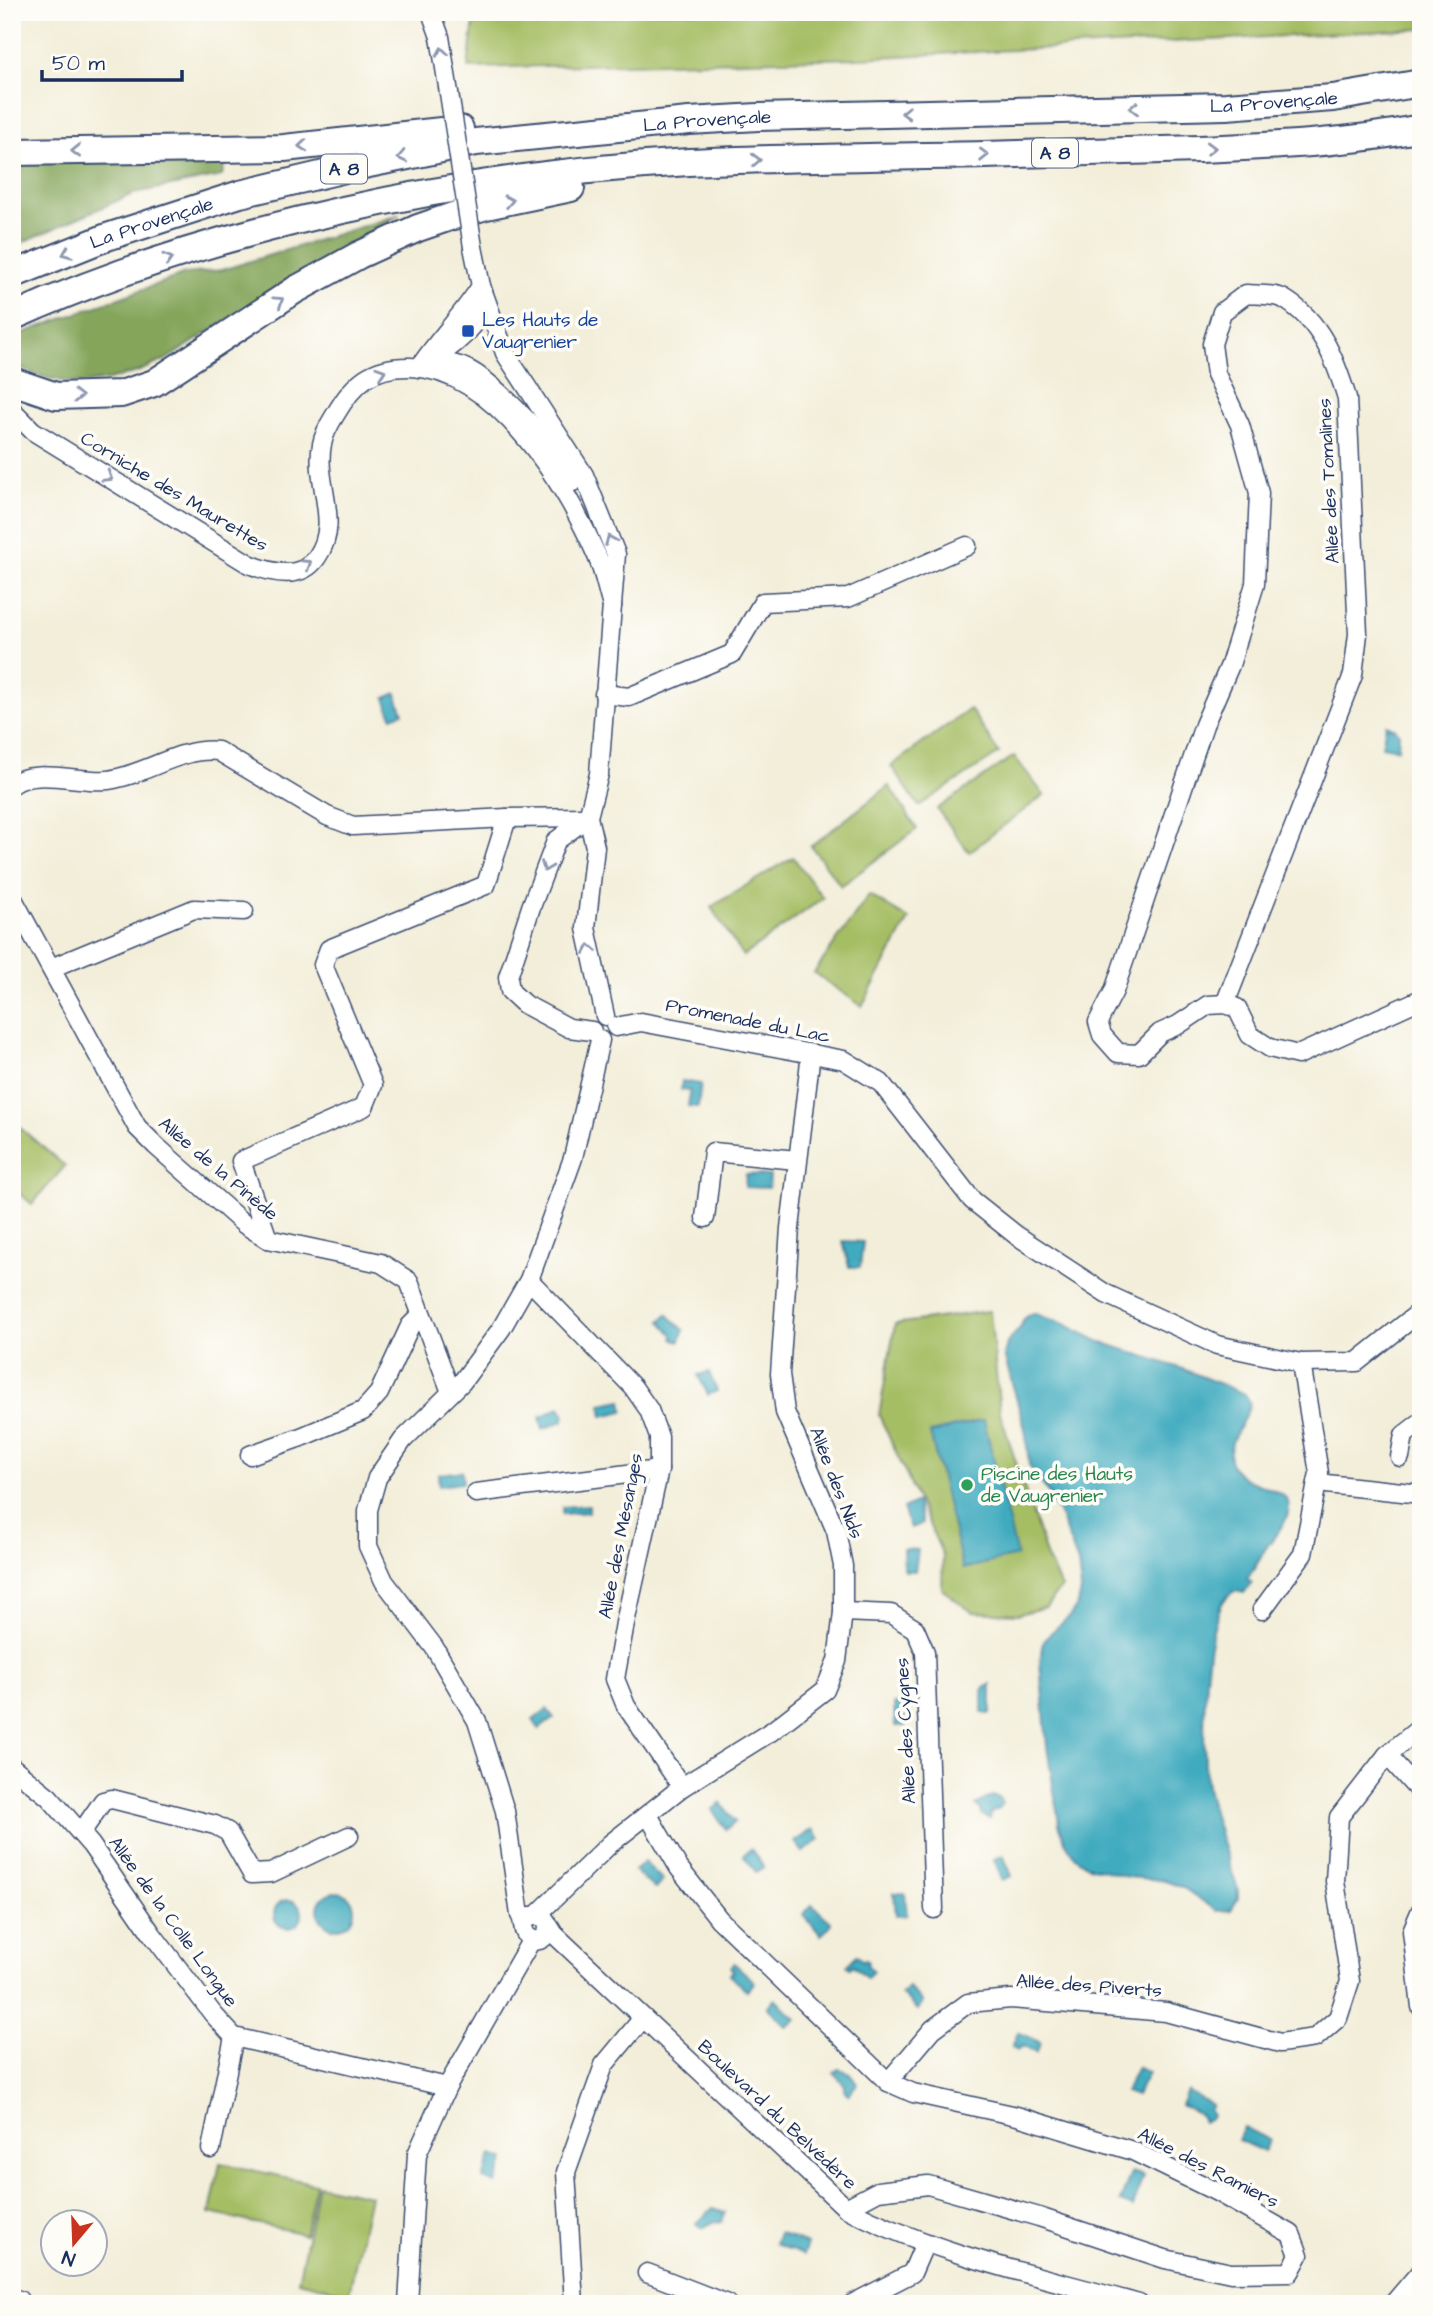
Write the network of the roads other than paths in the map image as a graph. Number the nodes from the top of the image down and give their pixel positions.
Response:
1 (431, 12) edge
2 (1421, 83) edge
3 (689, 121) junction
4 (1421, 128) edge
5 (12, 152) edge
6 (688, 162) junction
7 (12, 275) edge
8 (481, 286) junction
9 (487, 304) junction
10 (12, 317) edge
11 (419, 368) junction
12 (12, 381) edge
13 (535, 400) junction
14 (12, 410) edge
15 (967, 546) dead end
16 (612, 606) junction
17 (604, 694) junction
18 (12, 785) edge
19 (588, 817) junction
20 (507, 818) junction
21 (12, 897) edge
22 (244, 911) dead end
23 (51, 968) junction
24 (1421, 999) edge
25 (1225, 1004) junction
26 (611, 1021) junction
27 (596, 1036) junction
28 (811, 1053) junction
29 (797, 1160) junction
30 (705, 1217) dead end
31 (268, 1239) junction
32 (529, 1280) junction
33 (1421, 1311) edge
34 (421, 1315) junction
35 (1301, 1363) junction
36 (451, 1392) junction
37 (1421, 1422) edge
38 (250, 1455) dead end
39 (1400, 1457) dead end
40 (659, 1470) junction
41 (1317, 1483) junction
42 (476, 1493) dead end
43 (1421, 1494) edge
44 (1262, 1610) dead end
45 (843, 1612) junction
46 (1421, 1727) edge
47 (1387, 1755) junction
48 (12, 1768) edge
49 (682, 1787) junction
50 (1421, 1793) edge
51 (648, 1815) junction
52 (81, 1833) junction
53 (349, 1836) dead end
54 (934, 1909) dead end
55 (1421, 1910) edge
56 (537, 1921) junction
57 (1421, 2007) edge
58 (643, 2018) junction
59 (234, 2036) junction
60 (888, 2082) junction
61 (447, 2087) junction
62 (211, 2149) dead end
63 (846, 2208) junction
64 (925, 2243) junction
65 (1421, 2272) edge
66 (647, 2273) dead end
67 (408, 2304) edge
68 (574, 2304) edge
69 (727, 2304) edge
70 (852, 2304) edge
71 (1139, 2304) edge
72 (1393, 2304) edge

8 -> 1 street, bridge
2 -> 3 highway, La Provençale / A 8
3 -> 5 highway
3 -> 7 highway, La Provençale / A 8
6 -> 4 highway, La Provençale / A 8
10 -> 6 highway, La Provençale / A 8
12 -> 6 highway
8 - 9 street
8 - 11 street
8 - 13 street
9 - 11 street
9 - 13 street
14 -> 11 street, Corniche des Maurettes
11 - 16 street
16 -> 13 street
15 - 17 street
16 - 17 street
17 - 19 street
18 - 20 street
19 - 20 street
26 -> 19 street
19 -> 27 street
20 - 31 street
21 - 23 street, Allée de la Pinède
22 - 23 street
23 - 31 street, Allée de la Pinède
24 - 25 street
25 - 25 street, Allée des Tomalines
26 - 27 street
26 - 28 street, Promenade du Lac
27 - 32 street
28 - 29 street, Allée des Nids
28 - 35 street, Promenade du Lac
29 - 30 street
29 - 45 street, Allée des Nids
31 - 34 street, Allée de la Pinède
32 - 36 street
32 - 40 street, Allée des Mésanges
33 - 35 street, Promenade du Lac
34 - 36 street, Allée de la Pinède
34 - 38 street
35 - 41 street
36 - 56 street
37 - 39 street
40 - 42 street
40 - 49 street, Allée des Mésanges
41 - 43 street
41 - 44 street
45 - 49 street, Allée des Nids
45 - 54 street, Allée des Cygnes
46 - 47 street
47 - 50 street
47 - 60 street, Allée des Piverts
48 - 52 street, Allée de la Colle Longue
49 - 51 street, Allée des Nids
51 - 56 street, Allée des Nids
51 - 60 street, Allée des Ramiers
52 - 53 street
52 - 59 street, Allée de la Colle Longue
55 - 57 street
56 - 58 street, Boulevard du Belvédère
56 - 61 street
58 - 63 street, Boulevard du Belvédère
58 - 68 street
59 - 61 street, Allée de la Colle Longue
59 - 62 street
60 - 63 street, Allée des Ramiers
61 - 67 street
63 - 64 street, Boulevard du Belvédère
64 - 70 street
64 - 71 street, Boulevard du Belvédère
65 - 72 street
66 - 69 street

